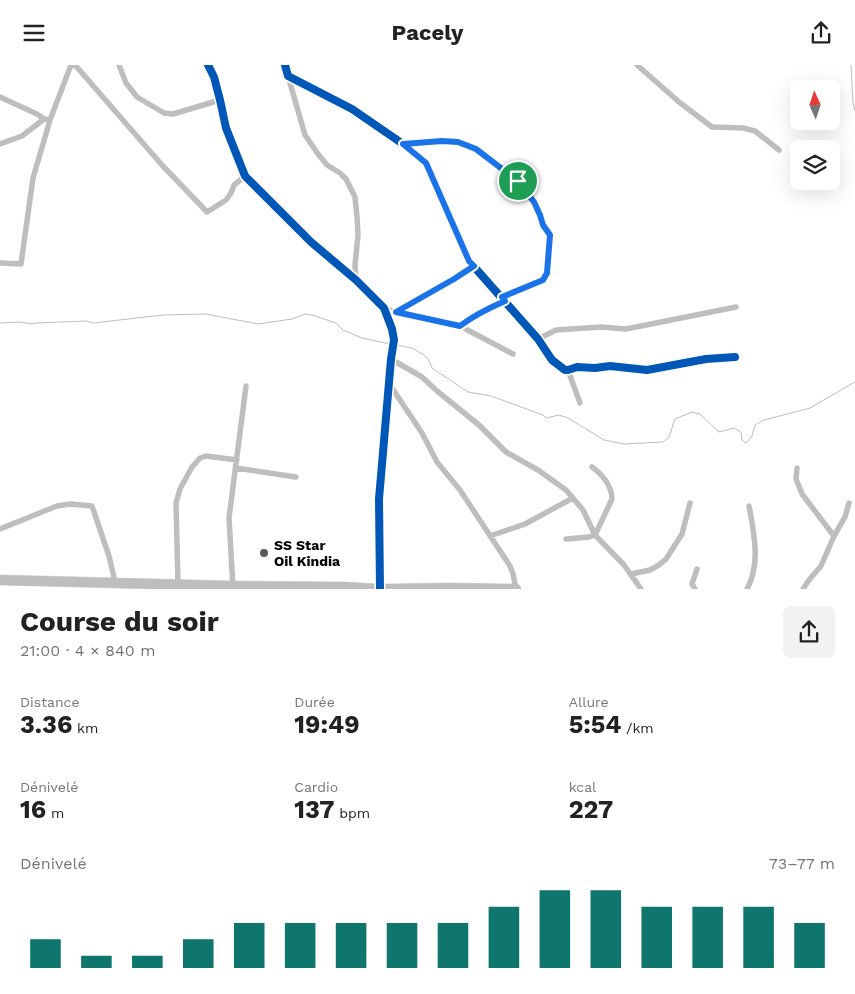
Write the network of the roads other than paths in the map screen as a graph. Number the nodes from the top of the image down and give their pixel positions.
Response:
1 (73, 65) edge
2 (119, 65) edge
3 (208, 65) edge
4 (285, 65) edge
5 (637, 65) edge
6 (288, 76) junction
7 (0, 97) edge
8 (220, 100) junction
9 (47, 120) junction
10 (0, 144) edge
11 (403, 144) junction
12 (778, 150) dead end
13 (245, 176) junction
14 (0, 263) edge
15 (474, 266) junction
16 (356, 281) junction
17 (503, 299) junction
18 (736, 307) dead end
19 (384, 308) junction
20 (396, 312) junction
21 (460, 326) junction
22 (538, 339) junction
23 (513, 353) dead end
24 (735, 357) dead end
25 (391, 359) junction
26 (568, 370) junction
27 (389, 385) junction
28 (246, 386) dead end
29 (580, 403) dead end
30 (237, 460) junction
31 (592, 467) dead end
32 (236, 468) junction
33 (797, 468) dead end
34 (296, 477) dead end
35 (573, 498) junction
36 (690, 503) dead end
37 (849, 503) dead end
38 (749, 506) dead end
39 (0, 529) edge
40 (595, 535) junction
41 (490, 536) junction
42 (834, 536) junction
43 (566, 539) dead end
44 (698, 569) dead end
45 (631, 574) junction
46 (0, 580) edge
47 (115, 582) junction
48 (96, 585) edge
49 (178, 585) junction
50 (233, 588) edge
51 (317, 588) edge
52 (343, 588) edge
53 (450, 588) edge
54 (379, 589) edge
55 (385, 589) edge
56 (516, 589) edge
57 (641, 589) edge
58 (695, 589) edge
59 (748, 589) edge
60 (803, 589) edge

1 - 9 street
1 - 13 street
2 - 8 street
3 - 8 street
4 - 6 street
5 - 12 street
6 - 11 street
6 - 16 street
7 - 9 street
8 - 13 street
9 - 10 street
9 - 14 street
11 - 15 street
11 - 17 street
13 - 16 street
15 - 17 street
15 - 20 street
16 - 19 street
17 - 21 street
17 - 22 street
18 - 22 street
19 - 20 street
19 - 25 street
20 - 21 street
21 - 23 street
22 - 26 street
24 - 26 street
25 - 27 street
25 - 35 street
26 - 29 street
27 - 41 street
27 - 54 street
28 - 30 street
30 - 32 street
30 - 49 street
31 - 40 street
32 - 34 street
32 - 50 street
33 - 42 street
35 - 40 street
35 - 41 street
36 - 45 street
37 - 42 street
38 - 59 street
39 - 47 street
40 - 43 street
40 - 45 street
41 - 56 street
42 - 60 street
44 - 58 street
45 - 57 street
46 - 48 highway
47 - 48 highway
47 - 49 highway
49 - 50 highway
50 - 51 highway
51 - 52 highway
52 - 54 highway
53 - 55 highway
53 - 56 highway

